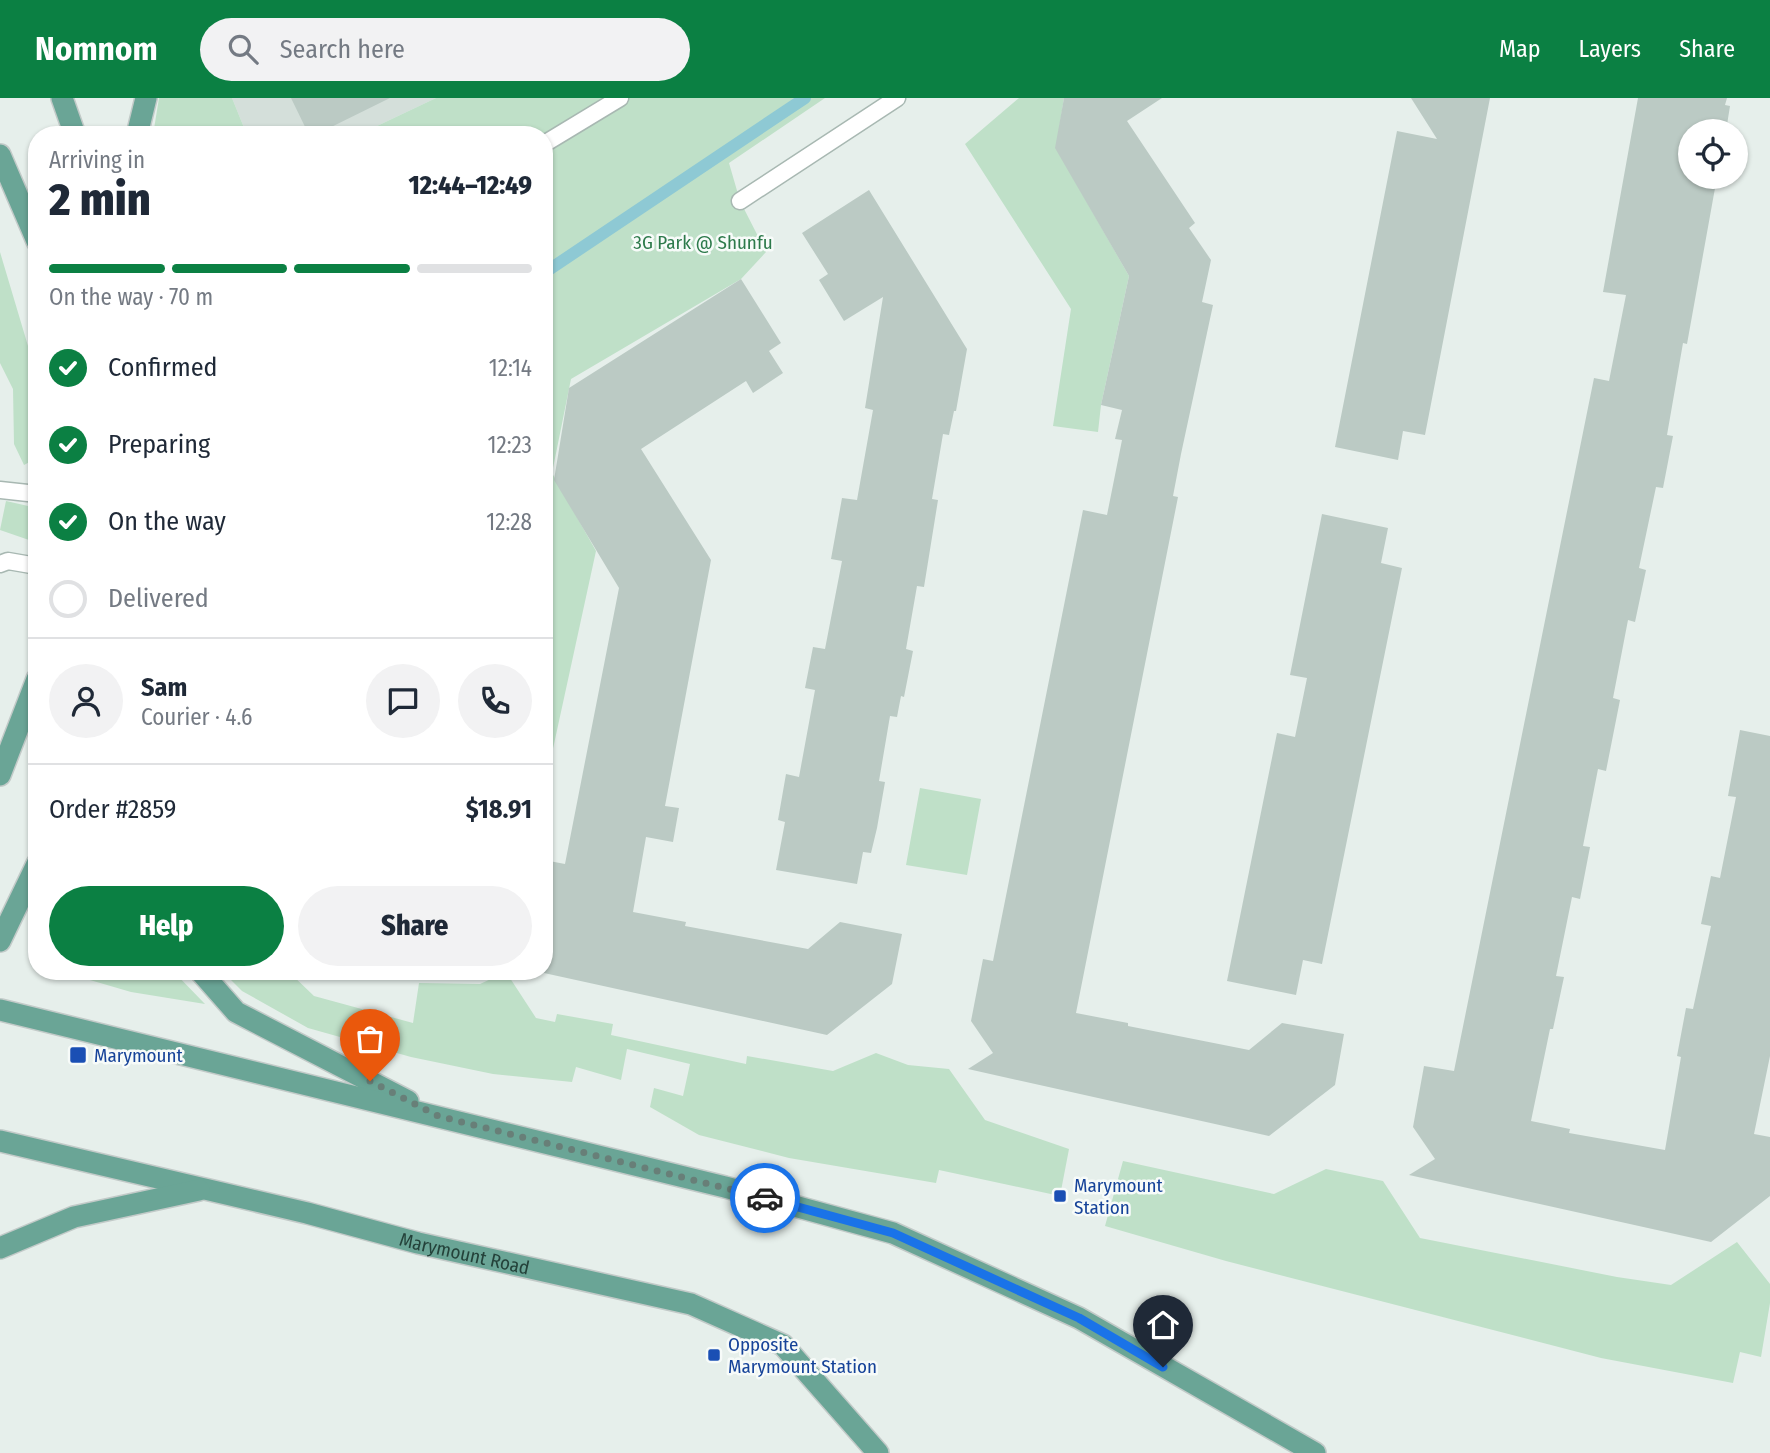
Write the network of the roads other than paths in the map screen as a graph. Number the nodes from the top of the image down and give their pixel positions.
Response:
1 (62, 98) edge
2 (146, 98) edge
3 (620, 98) edge
4 (897, 98) edge
5 (72, 126) edge
6 (139, 126) edge
7 (553, 139) edge
8 (0, 155) edge
9 (740, 201) dead end
10 (28, 220) edge
11 (0, 491) edge
12 (28, 493) edge
13 (28, 564) edge
14 (0, 565) edge
15 (28, 702) edge
16 (1, 771) edge
17 (28, 882) edge
18 (0, 940) edge
19 (208, 980) edge
20 (0, 1010) edge
21 (438, 1116) junction
22 (0, 1141) edge
23 (205, 1189) junction
24 (0, 1248) edge
25 (878, 1453) edge
26 (1315, 1453) edge

1 - 5 main road
2 - 6 main road
3 - 7 lane
4 - 9 lane
8 - 10 main road
11 - 12 lane
13 - 14 lane
15 - 16 main road
17 - 18 main road
19 - 21 main road
20 - 21 main road
21 - 26 main road
22 - 23 main road, Marymount Road
23 - 24 main road
23 - 25 main road, Marymount Road

